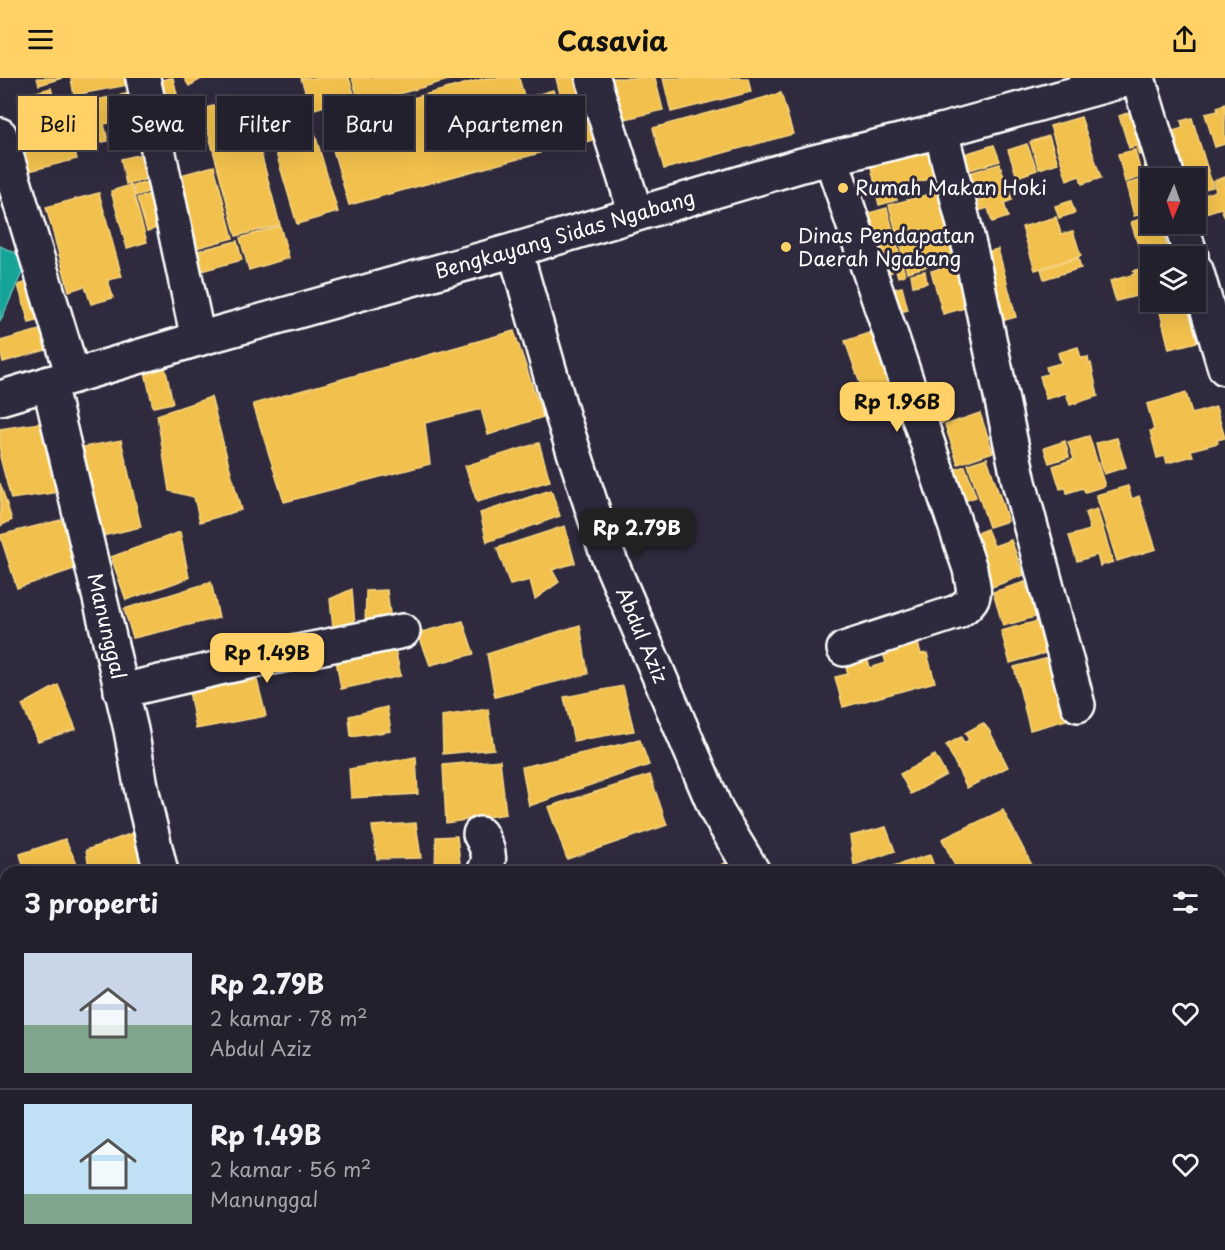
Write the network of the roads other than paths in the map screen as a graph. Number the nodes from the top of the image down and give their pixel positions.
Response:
1 (143, 78) edge
2 (593, 78) edge
3 (1132, 78) edge
4 (1138, 78) edge
5 (941, 130) junction
6 (0, 135) edge
7 (831, 158) junction
8 (1165, 168) edge
9 (636, 214) junction
10 (515, 250) junction
11 (1206, 304) edge
12 (198, 339) junction
13 (1225, 368) edge
14 (61, 380) junction
15 (0, 398) edge
16 (403, 631) dead end
17 (844, 649) dead end
18 (121, 691) junction
19 (1078, 705) dead end
20 (480, 834) dead end
21 (160, 866) edge
22 (487, 866) edge
23 (749, 866) edge

1 - 12 main road
2 - 9 main road
3 - 5 main road, Bengkayang Sidas Ngabang
4 - 8 main road
5 - 7 main road, Bengkayang Sidas Ngabang
5 - 19 main road
6 - 14 main road, Manunggal
7 - 9 main road, Bengkayang Sidas Ngabang
7 - 17 main road
9 - 10 main road, Bengkayang Sidas Ngabang
10 - 12 main road, Bengkayang Sidas Ngabang
10 - 23 main road, Abdul Aziz
11 - 13 main road
12 - 14 main road, Bengkayang Sidas Ngabang
14 - 15 main road, Bengkayang Sidas Ngabang
14 - 18 main road, Manunggal
16 - 18 main road
18 - 21 main road, Manunggal
20 - 22 main road

